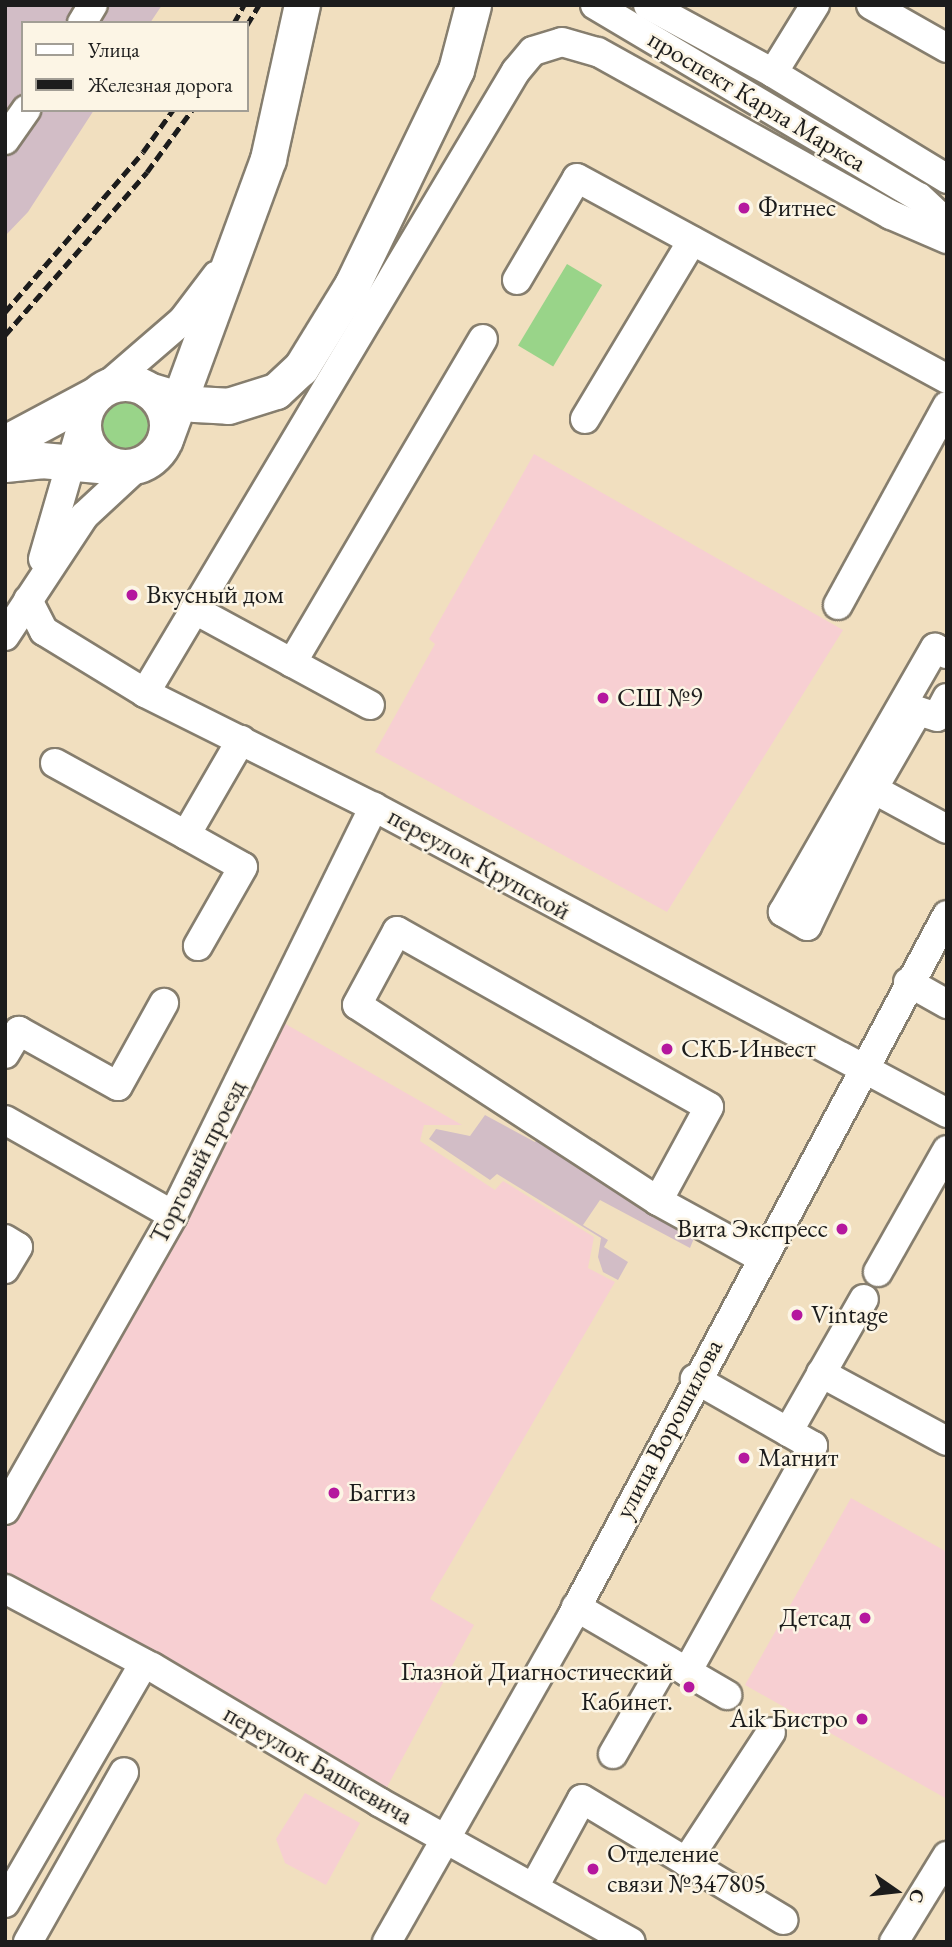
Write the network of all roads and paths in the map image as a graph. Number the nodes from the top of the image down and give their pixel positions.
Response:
1 (93, 5) edge
2 (302, 5) edge
3 (473, 5) edge
4 (595, 5) edge
5 (648, 5) edge
6 (815, 5) edge
7 (871, 5) edge
8 (83, 21) edge
9 (947, 48) edge
10 (772, 74) junction
11 (25, 112) edge
12 (5, 140) edge
13 (947, 179) edge
14 (919, 197) junction
15 (947, 204) edge
16 (947, 223) edge
17 (947, 240) edge
18 (692, 241) junction
19 (227, 261) junction
20 (517, 280) dead end
21 (483, 339) dead end
22 (947, 379) edge
23 (164, 395) junction
24 (94, 400) junction
25 (947, 406) edge
26 (584, 419) dead end
27 (5, 443) edge
28 (5, 464) edge
29 (71, 464) junction
30 (129, 466) junction
31 (28, 600) junction
32 (838, 605) dead end
33 (195, 610) junction
34 (5, 636) edge
35 (947, 654) edge
36 (292, 663) junction
37 (145, 693) junction
38 (947, 698) edge
39 (370, 705) dead end
40 (241, 740) junction
41 (55, 763) dead end
42 (873, 789) junction
43 (374, 807) junction
44 (947, 829) edge
45 (186, 835) junction
46 (947, 915) edge
47 (198, 946) dead end
48 (908, 982) junction
49 (164, 1003) dead end
50 (947, 1004) edge
51 (10, 1037) edge
52 (862, 1065) junction
53 (947, 1112) edge
54 (5, 1120) edge
55 (947, 1150) edge
56 (658, 1201) junction
57 (173, 1215) junction
58 (5, 1239) edge
59 (760, 1257) junction
60 (5, 1269) edge
61 (878, 1272) dead end
62 (864, 1299) dead end
63 (821, 1373) junction
64 (695, 1379) junction
65 (788, 1432) junction
66 (947, 1441) edge
67 (5, 1510) edge
68 (5, 1589) edge
69 (576, 1607) junction
70 (144, 1663) junction
71 (677, 1666) junction
72 (727, 1695) dead end
73 (771, 1732) dead end
74 (613, 1754) dead end
75 (124, 1772) dead end
76 (443, 1836) junction
77 (947, 1856) edge
78 (686, 1862) junction
79 (534, 1887) junction
80 (5, 1903) edge
81 (5, 1910) edge
82 (782, 1920) dead end
83 (31, 1935) edge
84 (387, 1942) edge
85 (631, 1942) edge
86 (894, 1942) edge

1 - 8 street
2 - 19 main road
3 - 23 main road
4 - 14 street, проспект Карла Маркса
5 - 10 street
6 - 10 street
7 - 9 street
10 - 13 street
11 - 12 street
14 - 15 street, проспект Карла Маркса
14 - 16 street, проспект Карла Маркса
17 - 33 street
18 - 20 street
18 - 22 street
18 - 26 street
19 - 23 main road
19 - 24 street
21 - 36 street
23 - 24 main road
23 - 30 main road
24 - 27 main road
24 - 29 street
24 - 30 main road
25 - 32 street
28 - 29 main road
29 - 30 main road
29 - 31 street
30 - 31 street
31 - 34 street
31 - 37 street, переулок Крупской
33 - 36 street
33 - 37 street
35 - 42 street
36 - 39 street
37 - 40 street, переулок Крупской
38 - 42 street
40 - 43 street, переулок Крупской
40 - 45 street
41 - 45 street
42 - 44 street
43 - 52 street, переулок Крупской
43 - 57 street, Торговый проезд
45 - 47 street
46 - 48 street, улица Ворошилова
48 - 50 street
48 - 52 street, улица Ворошилова
49 - 51 street
52 - 53 street, переулок Крупской
52 - 59 street, улица Ворошилова
54 - 57 street
55 - 61 street
56 - 56 street
56 - 59 street
57 - 67 street, Торговый проезд
58 - 60 street
59 - 64 street, улица Ворошилова
62 - 63 street
63 - 65 street
63 - 66 street
64 - 65 street
64 - 69 street, улица Ворошилова
65 - 71 street
68 - 70 street, переулок Башкевича
69 - 71 street
69 - 76 street, улица Ворошилова
70 - 76 street, переулок Башкевича
70 - 80 street
71 - 72 street
71 - 74 street
73 - 78 street
75 - 83 street
76 - 79 street, переулок Башкевича
76 - 84 street, улица Ворошилова
77 - 86 street
78 - 79 street
78 - 82 street
79 - 85 street, переулок Башкевича
81 - 83 street

